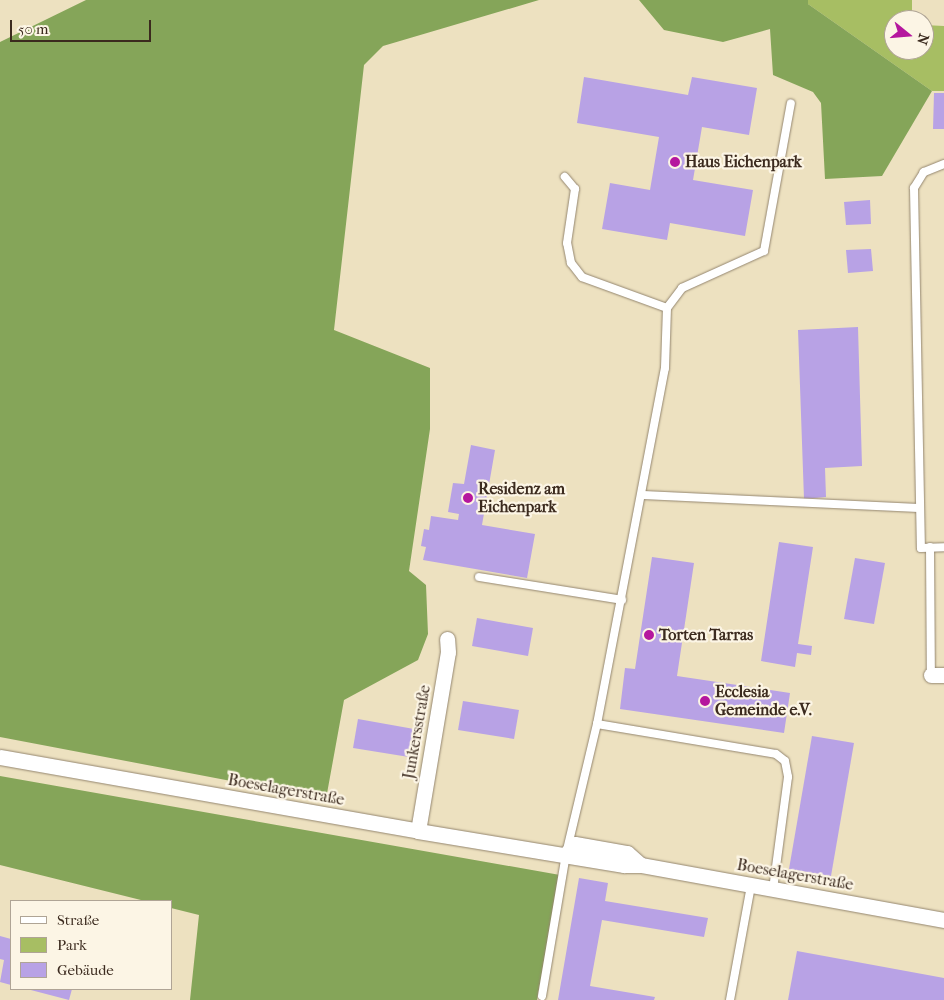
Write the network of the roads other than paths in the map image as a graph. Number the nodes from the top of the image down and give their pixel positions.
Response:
1 (791, 103) dead end
2 (944, 164) edge
3 (565, 177) dead end
4 (667, 308) junction
5 (642, 495) junction
6 (920, 508) junction
7 (930, 547) junction
8 (944, 547) edge
9 (479, 577) dead end
10 (622, 600) junction
11 (446, 639) dead end
12 (937, 675) edge
13 (597, 724) junction
14 (0, 757) edge
15 (418, 831) junction
16 (566, 854) junction
17 (751, 886) junction
18 (773, 889) junction
19 (944, 920) edge
20 (542, 996) dead end
21 (730, 1000) edge

1 - 4 lane
2 - 6 lane
3 - 4 lane
4 - 5 lane
5 - 6 lane
5 - 10 lane
6 - 7 lane
7 - 8 lane
7 - 12 lane
9 - 10 lane
10 - 13 lane
11 - 15 street, Junkersstraße
13 - 16 lane
13 - 18 lane
14 - 15 street, Boeselagerstraße
15 - 16 street, Boeselagerstraße
16 - 17 street, Boeselagerstraße
16 - 20 lane
17 - 18 street, Boeselagerstraße
17 - 21 lane
18 - 19 street, Boeselagerstraße

